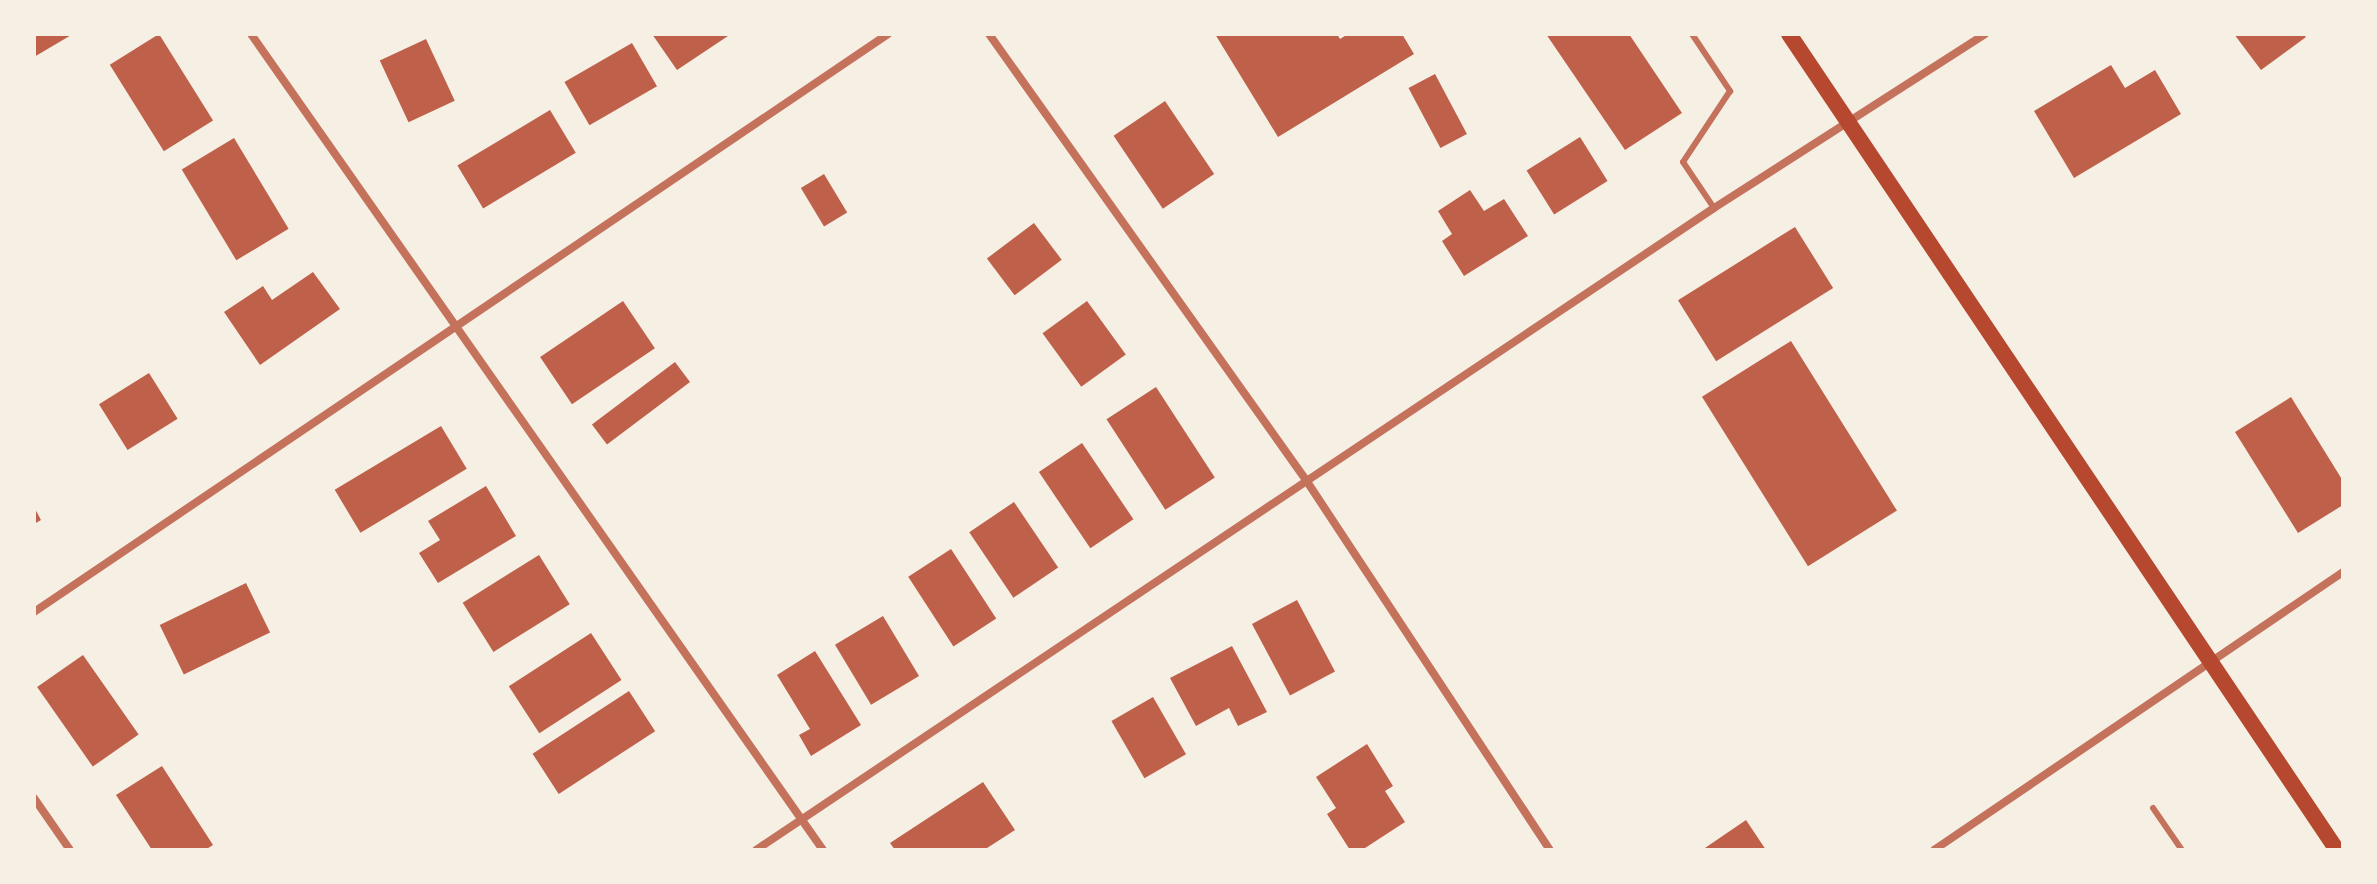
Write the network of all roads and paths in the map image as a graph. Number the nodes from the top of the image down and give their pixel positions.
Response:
1 (251, 34) edge
2 (888, 34) edge
3 (989, 34) edge
4 (1692, 34) edge
5 (1789, 34) edge
6 (1985, 34) edge
7 (1844, 122) junction
8 (1714, 208) junction
9 (455, 325) junction
10 (1306, 480) junction
11 (2343, 572) edge
12 (34, 612) edge
13 (2207, 663) junction
14 (34, 798) edge
15 (2153, 808) dead end
16 (802, 818) junction
17 (70, 850) edge
18 (756, 850) edge
19 (823, 850) edge
20 (1550, 850) edge
21 (1934, 850) edge
22 (2182, 850) edge
23 (2337, 850) edge

1 - 9 street
2 - 9 street
3 - 10 street
4 - 8 lane
5 - 7 main road
6 - 7 street
7 - 8 street
7 - 13 main road
8 - 10 street
9 - 12 street
9 - 16 street
10 - 16 street
10 - 20 street
11 - 13 street
13 - 21 street
13 - 23 main road
14 - 17 street
15 - 22 lane
16 - 18 street
16 - 19 street

